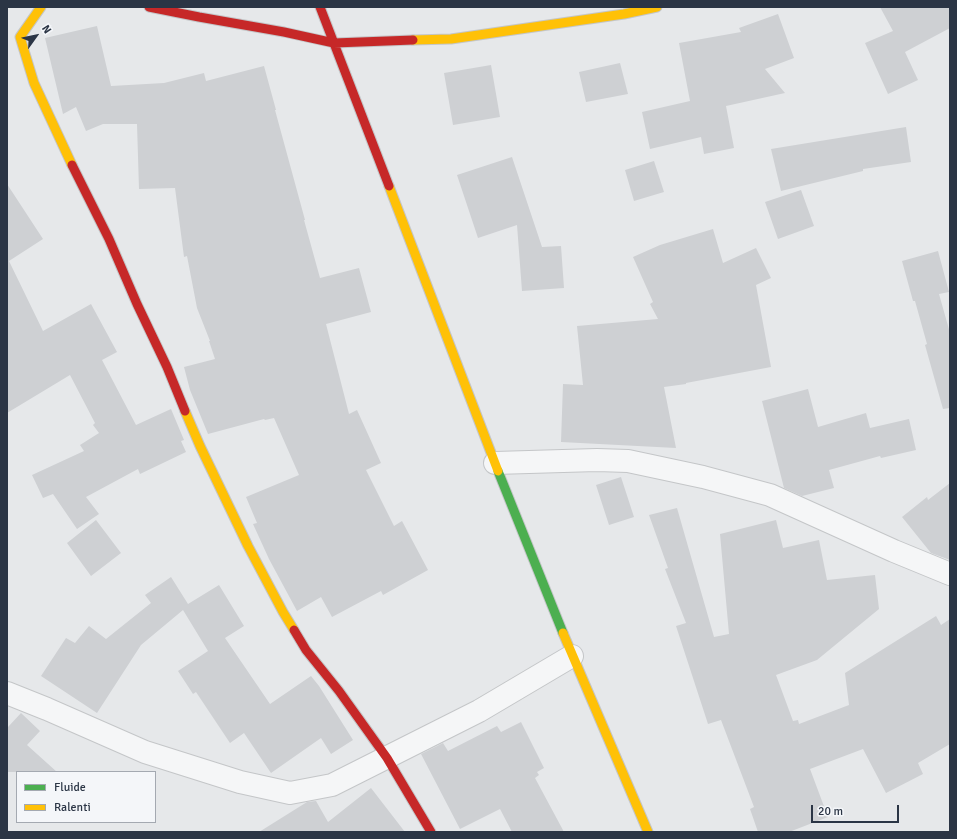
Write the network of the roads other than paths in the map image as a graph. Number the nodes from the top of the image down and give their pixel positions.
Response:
1 (41, 7) edge
2 (149, 7) edge
3 (320, 7) edge
4 (656, 7) edge
5 (14, 41) edge
6 (334, 43) junction
7 (494, 463) junction
8 (950, 574) edge
9 (572, 656) junction
10 (7, 694) edge
11 (387, 758) junction
12 (431, 832) edge
13 (648, 832) edge

1 - 5 street
2 - 6 street
3 - 6 street
4 - 6 street
5 - 11 street
6 - 7 street
7 - 8 street
7 - 9 street
9 - 11 street
9 - 13 street
10 - 11 street
11 - 12 street

